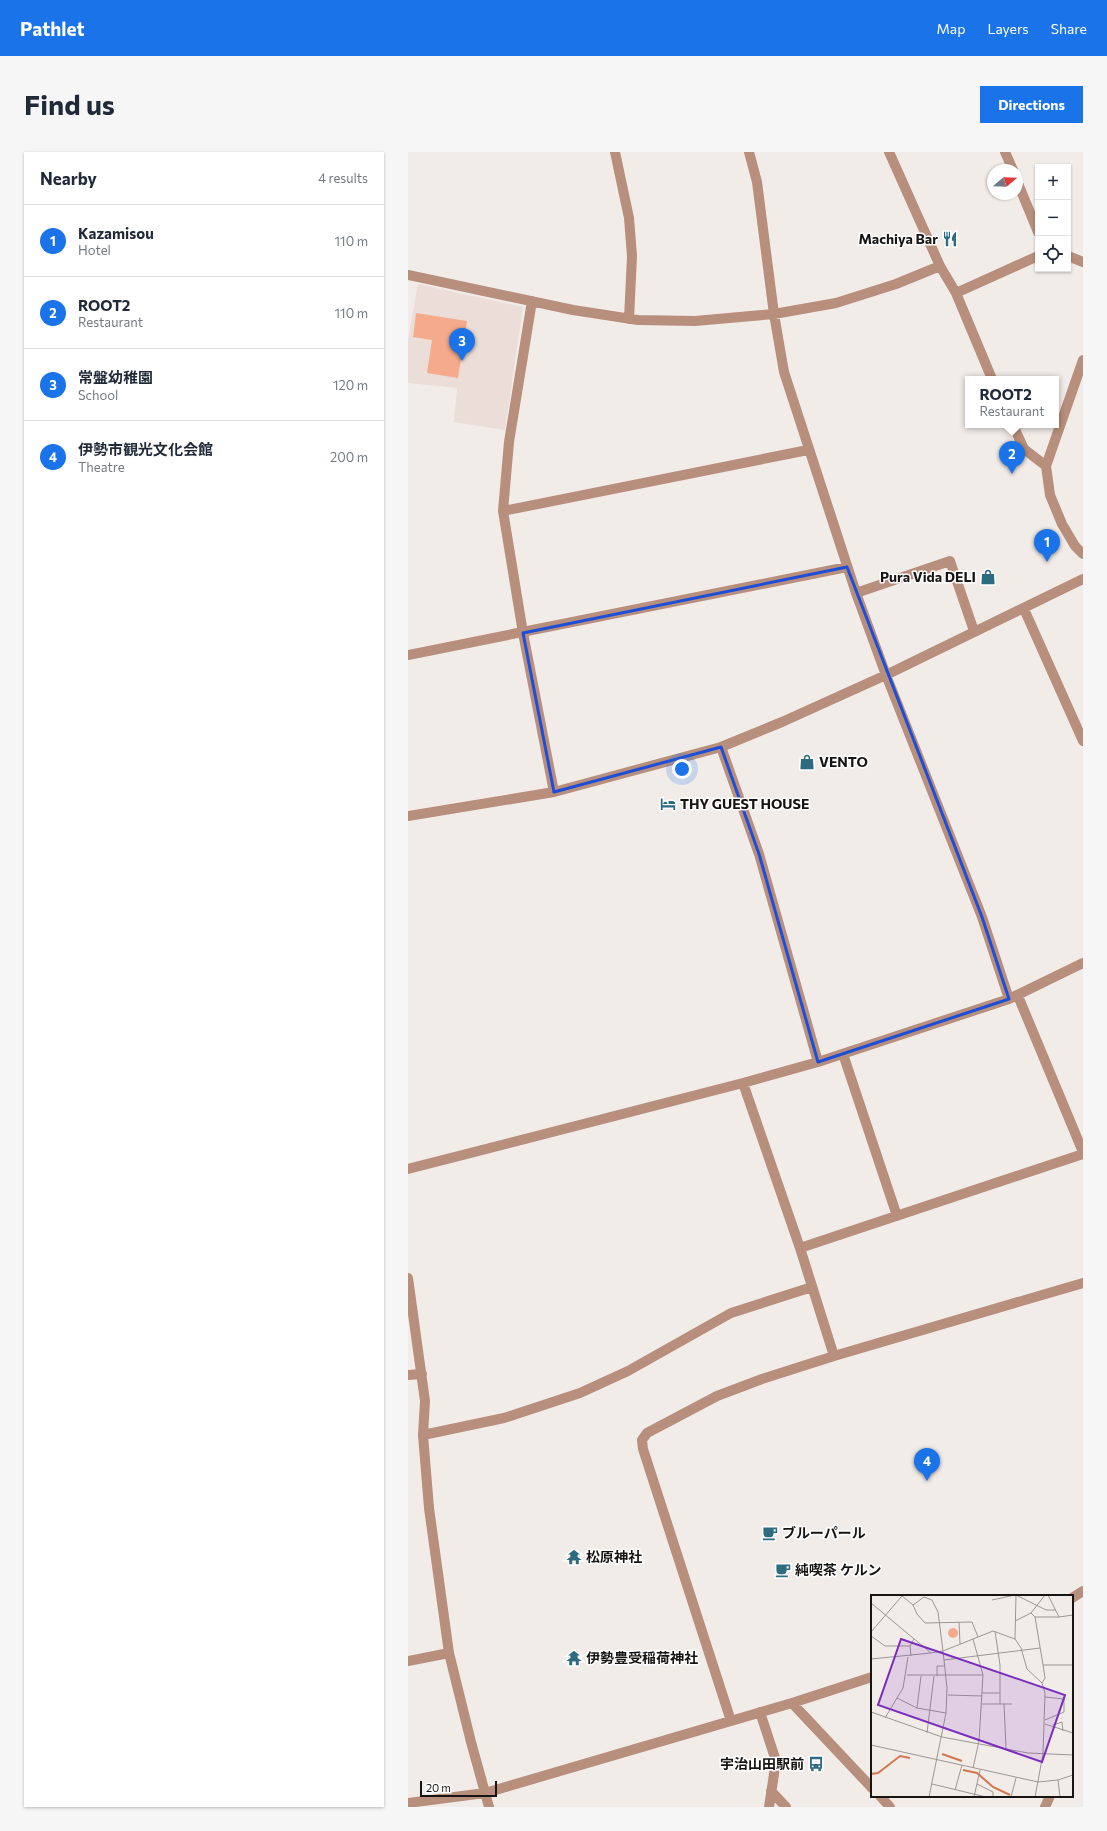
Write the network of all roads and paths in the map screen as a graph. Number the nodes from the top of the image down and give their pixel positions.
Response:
1 (615, 152) edge
2 (749, 152) edge
3 (889, 152) edge
4 (1005, 152) edge
5 (1010, 164) edge
6 (1023, 196) edge
7 (1035, 225) edge
8 (1035, 257) edge
9 (1071, 257) edge
10 (1083, 262) edge
11 (940, 266) junction
12 (408, 275) edge
13 (956, 293) junction
14 (532, 301) junction
15 (774, 314) junction
16 (629, 319) junction
17 (1083, 360) edge
18 (991, 376) edge
19 (1014, 428) edge
20 (808, 450) junction
21 (1046, 466) junction
22 (503, 511) junction
23 (1083, 554) edge
24 (847, 568) junction
25 (1083, 579) edge
26 (856, 593) junction
27 (1024, 609) junction
28 (974, 631) junction
29 (523, 633) junction
30 (408, 655) edge
31 (886, 675) junction
32 (1083, 741) edge
33 (721, 747) junction
34 (554, 792) junction
35 (408, 816) edge
36 (1083, 963) edge
37 (1013, 998) junction
38 (843, 1054) junction
39 (818, 1062) junction
40 (743, 1083) junction
41 (1083, 1153) edge
42 (408, 1169) edge
43 (897, 1216) junction
44 (800, 1248) junction
45 (408, 1278) edge
46 (1083, 1283) edge
47 (812, 1287) junction
48 (834, 1356) junction
49 (422, 1374) junction
50 (408, 1375) edge
51 (423, 1435) junction
52 (1083, 1591) edge
53 (1073, 1597) edge
54 (449, 1653) junction
55 (408, 1661) edge
56 (871, 1677) edge
57 (792, 1703) junction
58 (760, 1712) junction
59 (731, 1721) junction
60 (871, 1787) edge
61 (771, 1791) junction
62 (485, 1793) junction
63 (881, 1797) edge
64 (1050, 1797) edge
65 (408, 1803) edge
66 (489, 1807) edge
67 (769, 1807) edge
68 (786, 1807) edge
69 (890, 1807) edge
70 (1045, 1807) edge

1 - 16 street
2 - 15 street
3 - 11 street
4 - 5 street
6 - 7 street
8 - 13 street
9 - 10 street
11 - 13 street
11 - 15 street
12 - 14 street
13 - 18 street
14 - 16 street
14 - 22 street
15 - 16 street
15 - 20 street
17 - 21 street
19 - 21 street
20 - 22 street
20 - 24 street
21 - 23 street
22 - 29 street
24 - 26 street
24 - 29 street
25 - 27 street
26 - 28 street
26 - 31 street
27 - 28 street
27 - 32 street
28 - 31 street
29 - 30 street
29 - 34 street
31 - 33 street
31 - 37 street
33 - 34 street
33 - 39 street
34 - 35 street
36 - 37 street
37 - 38 street
37 - 41 street
38 - 39 street
38 - 43 street
39 - 40 street
40 - 42 street
40 - 44 street
41 - 43 street
43 - 44 street
44 - 47 street
45 - 49 street
46 - 48 street
47 - 48 street
47 - 51 street
48 - 59 street
49 - 50 street
49 - 51 street
51 - 54 street
52 - 53 street
54 - 55 street
54 - 62 street
56 - 57 street
57 - 58 street
57 - 60 street
58 - 59 street
58 - 61 street
59 - 62 street
61 - 67 street
61 - 68 street
62 - 65 street
62 - 66 street
63 - 69 street
64 - 70 street

